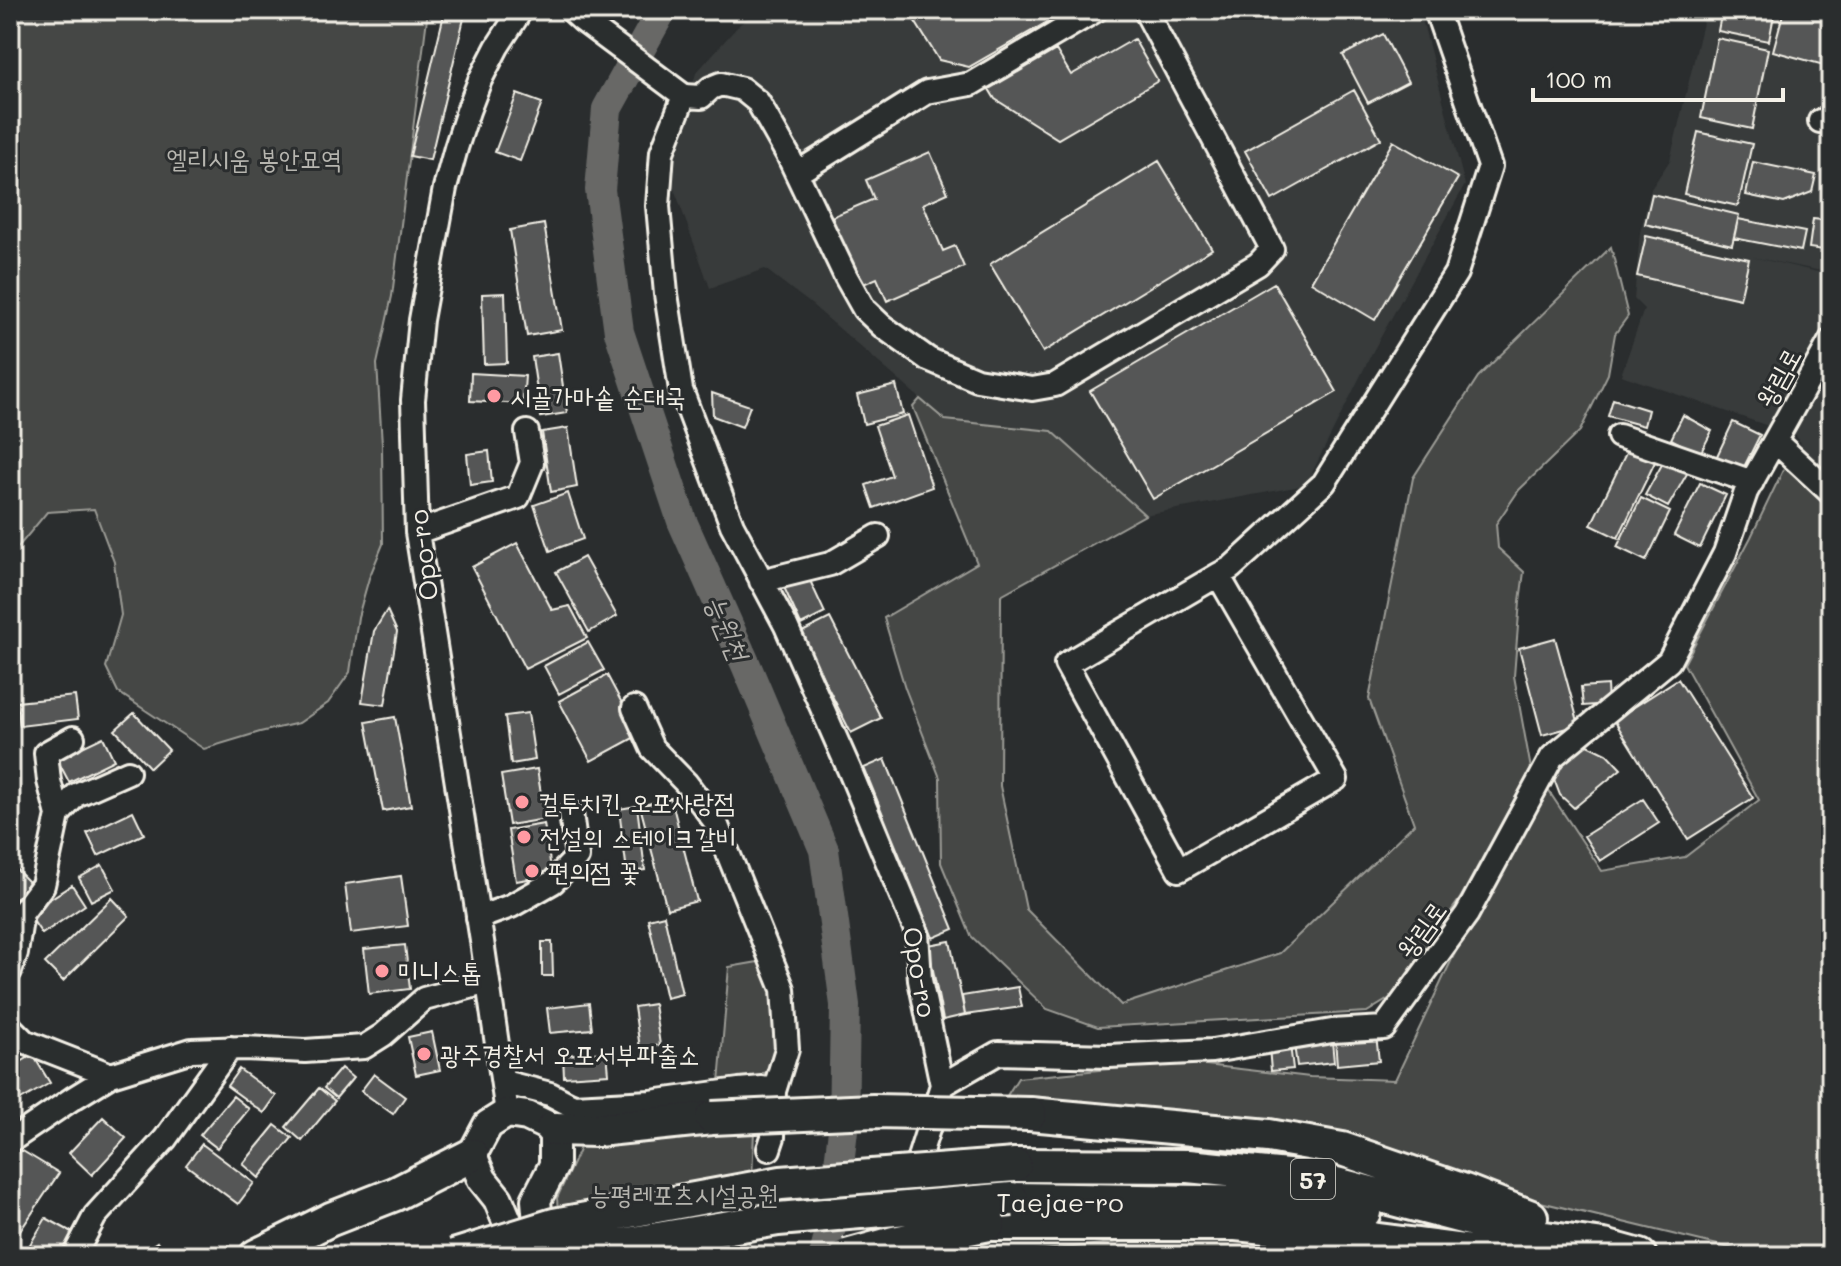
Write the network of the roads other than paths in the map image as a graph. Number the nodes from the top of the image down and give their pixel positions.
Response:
1 (521, 10) edge
2 (1096, 10) edge
3 (1145, 10) edge
4 (1436, 10) edge
5 (576, 15) edge
6 (684, 96) junction
7 (797, 173) junction
8 (1831, 340) edge
9 (527, 432) dead end
10 (1619, 436) dead end
11 (1775, 441) junction
12 (1752, 482) junction
13 (1831, 493) edge
14 (417, 532) junction
15 (878, 536) dead end
16 (1218, 575) junction
17 (761, 581) junction
18 (634, 708) dead end
19 (73, 738) dead end
20 (128, 772) dead end
21 (571, 813) dead end
22 (58, 815) junction
23 (478, 918) junction
24 (10, 971) edge
25 (488, 982) junction
26 (10, 1027) edge
27 (230, 1048) junction
28 (111, 1075) junction
29 (503, 1082) junction
30 (942, 1085) junction
31 (774, 1091) junction
32 (507, 1113) junction
33 (552, 1129) junction
34 (10, 1141) edge
35 (769, 1149) dead end
36 (472, 1155) junction
37 (1604, 1246) junction
38 (74, 1256) edge
39 (256, 1256) edge
40 (454, 1256) edge
41 (513, 1256) edge
42 (541, 1256) edge
43 (556, 1256) edge
44 (847, 1256) edge
45 (915, 1256) edge
46 (1504, 1256) edge
47 (1562, 1256) edge
48 (1640, 1256) edge

1 - 14 street, Opo-ro
2 - 7 street
3 - 7 street
4 - 16 street
5 - 6 street
6 - 7 street
6 - 17 street, Opo-ro
8 - 11 street, 왕림로
9 - 14 street
10 - 12 street
11 - 12 street, 왕림로
11 - 13 street
12 - 30 street, 왕림로
14 - 23 street, Opo-ro
15 - 17 street
16 - 16 street
17 - 30 street, Opo-ro
18 - 31 street
19 - 22 street
20 - 22 street
21 - 23 street
22 - 24 street
23 - 25 street, Opo-ro
25 - 27 street
25 - 29 street, Opo-ro
26 - 28 street
27 - 28 street
27 - 38 street
28 - 34 street
29 - 31 street
29 - 32 street, Opo-ro
30 - 45 street
31 - 35 street
32 - 33 main road
32 - 36 main road
33 - 37 highway, bridge
33 - 42 main road
36 - 39 highway
36 - 41 main road
37 - 40 highway, Taejae-ro / 57, bridge
37 - 48 highway, Taejae-ro / 57
43 - 47 highway, Taejae-ro / 57, bridge
44 - 46 highway, bridge

